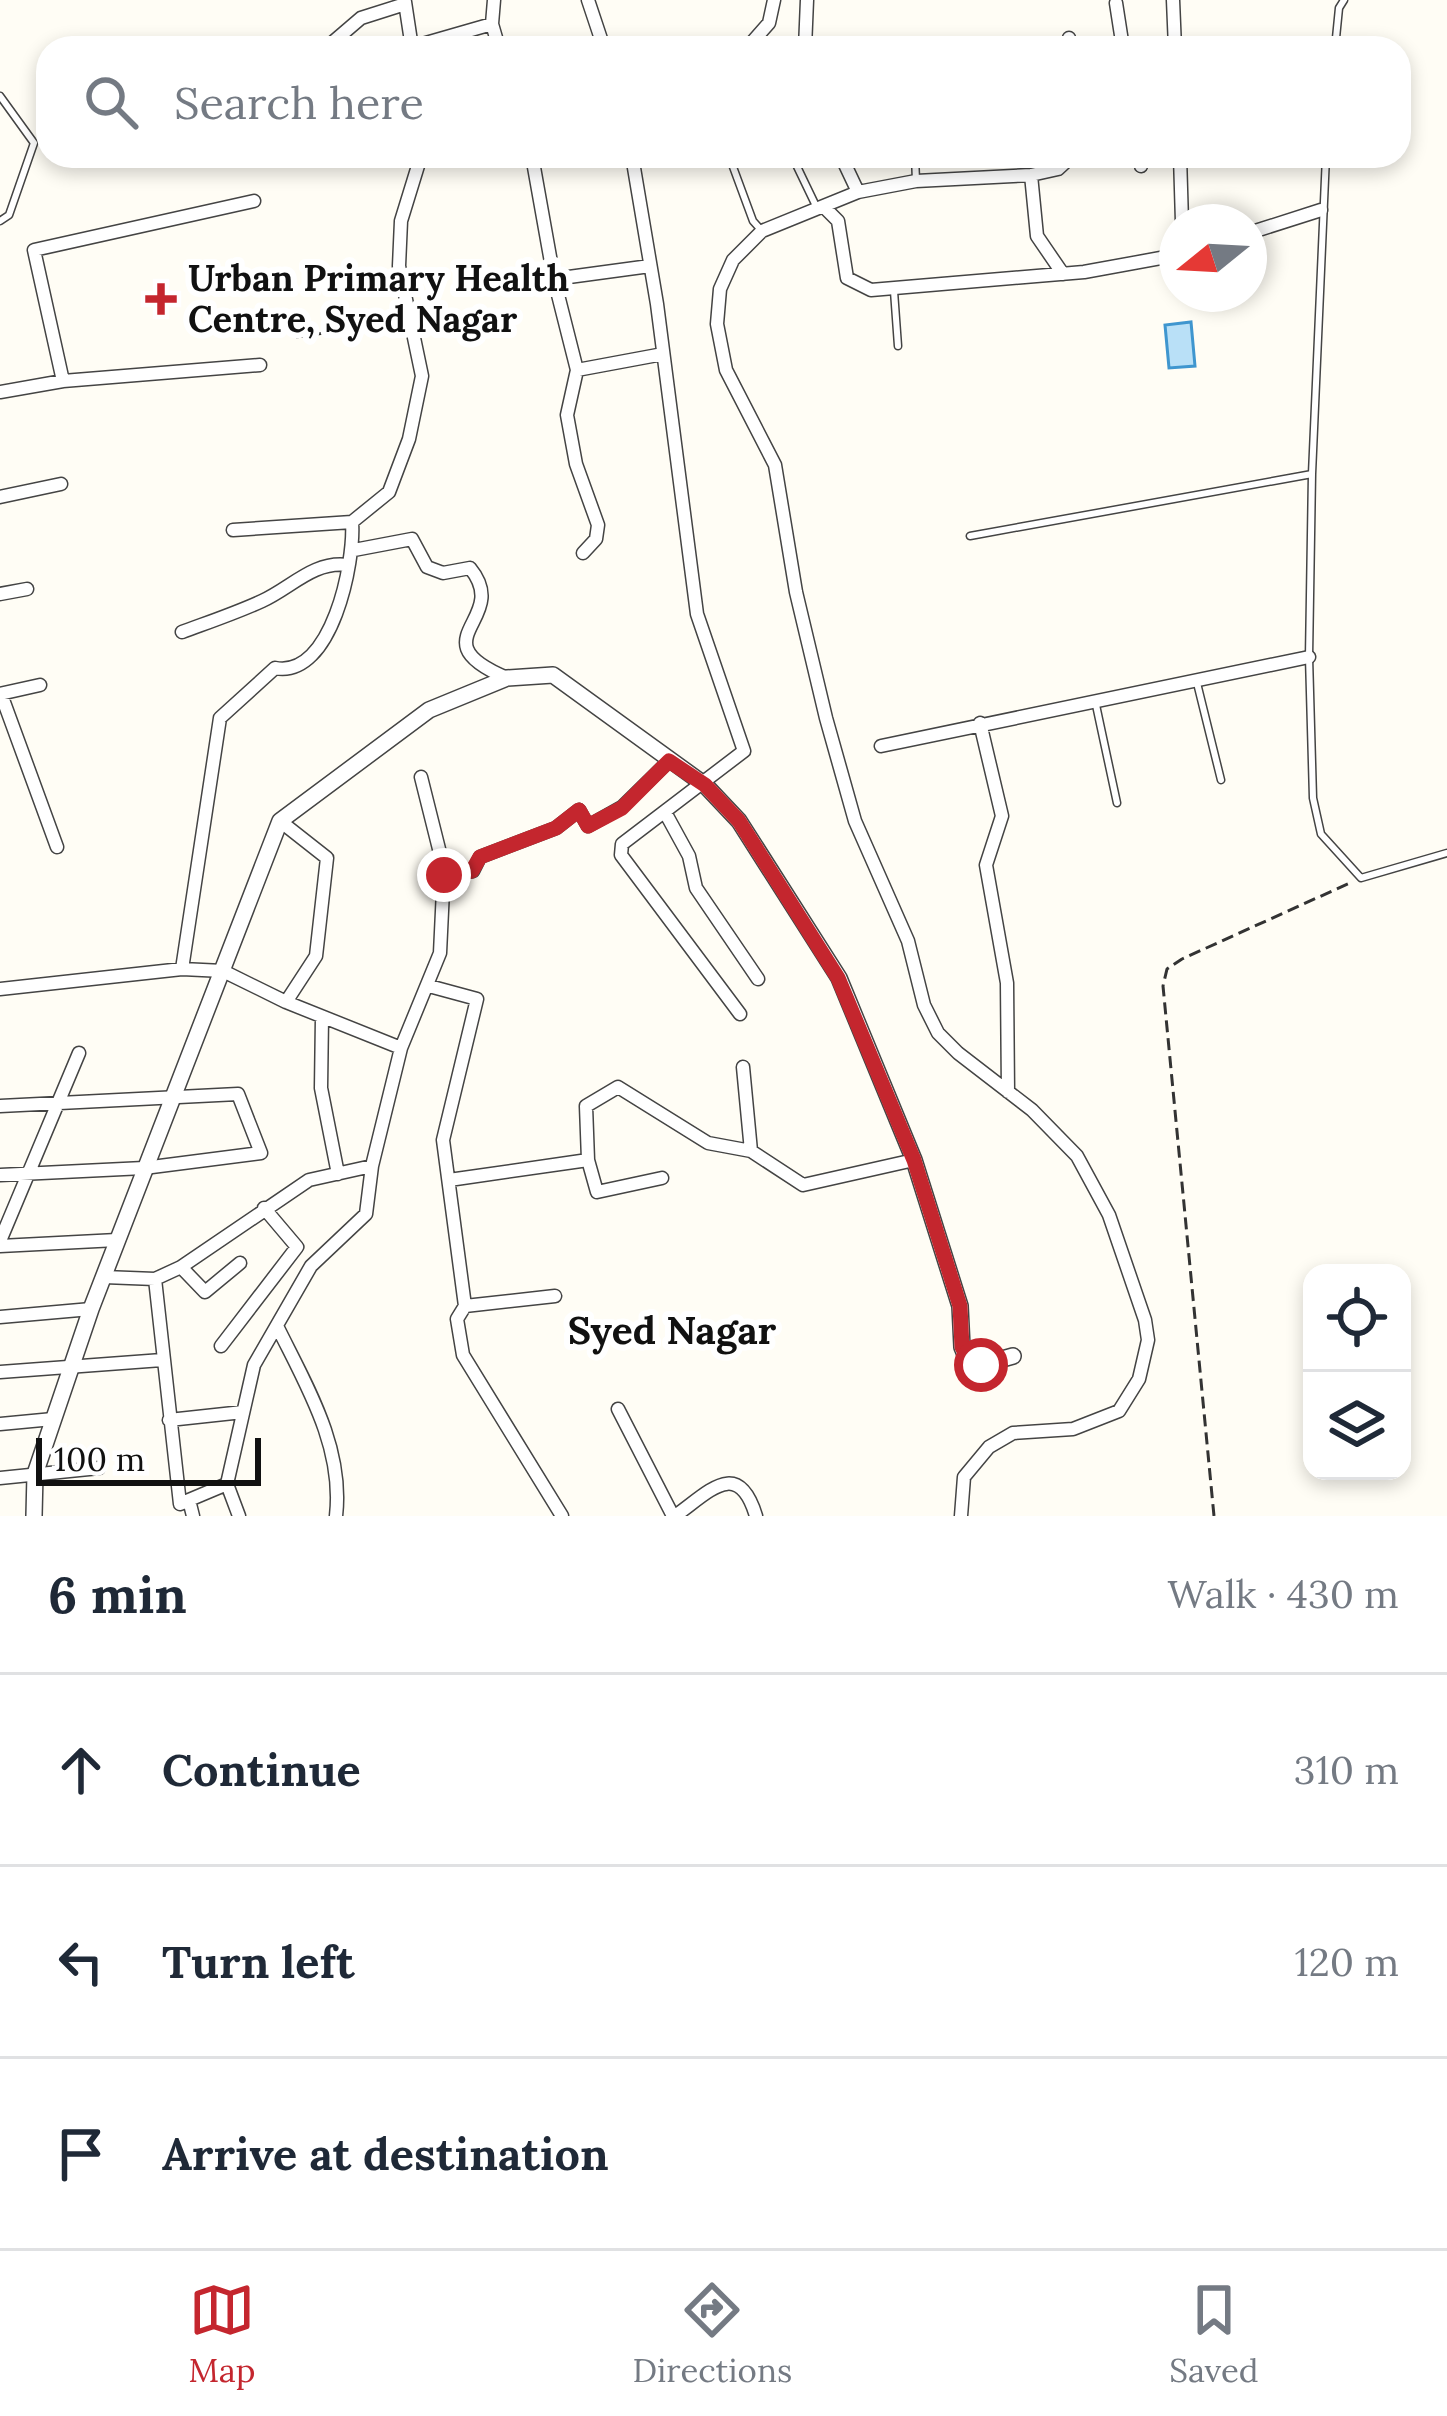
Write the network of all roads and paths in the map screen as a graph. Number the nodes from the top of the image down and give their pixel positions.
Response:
1 (494, 0) edge
2 (588, 0) edge
3 (773, 0) edge
4 (807, 0) edge
5 (1173, 0) edge
6 (1344, 0) edge
7 (405, 2) edge
8 (1116, 3) dead end
9 (492, 24) junction
10 (340, 36) edge
11 (410, 36) edge
12 (452, 36) edge
13 (496, 36) edge
14 (600, 36) edge
15 (758, 36) edge
16 (806, 36) edge
17 (1122, 36) edge
18 (1174, 36) edge
19 (1336, 36) edge
20 (0, 96) edge
21 (418, 168) edge
22 (534, 168) edge
23 (634, 168) edge
24 (733, 168) edge
25 (799, 168) edge
26 (847, 168) edge
27 (915, 168) edge
28 (1059, 168) edge
29 (1180, 168) edge
30 (1325, 168) edge
31 (1031, 175) junction
32 (916, 181) junction
33 (858, 192) junction
34 (254, 201) dead end
35 (1181, 204) edge
36 (821, 208) junction
37 (1321, 210) junction
38 (0, 221) edge
39 (1267, 227) edge
40 (762, 231) junction
41 (1159, 258) edge
42 (650, 266) junction
43 (1063, 274) junction
44 (554, 279) junction
45 (894, 287) junction
46 (412, 320) junction
47 (296, 337) dead end
48 (898, 346) dead end
49 (663, 354) junction
50 (260, 364) dead end
51 (577, 370) junction
52 (63, 381) junction
53 (0, 392) edge
54 (1312, 474) junction
55 (61, 484) dead end
56 (0, 497) edge
57 (352, 522) junction
58 (233, 530) dead end
59 (970, 536) dead end
60 (354, 550) junction
61 (583, 553) dead end
62 (347, 565) junction
63 (27, 589) dead end
64 (0, 594) edge
65 (182, 632) dead end
66 (1309, 656) junction
67 (507, 678) junction
68 (1196, 680) junction
69 (40, 685) dead end
70 (1, 694) edge
71 (1095, 701) junction
72 (980, 723) junction
73 (881, 746) dead end
74 (669, 761) junction
75 (421, 777) dead end
76 (1221, 780) dead end
77 (705, 785) junction
78 (1117, 803) dead end
79 (666, 814) junction
80 (280, 820) junction
81 (57, 847) dead end
82 (1447, 853) edge
83 (444, 875) junction
84 (1361, 878) junction
85 (182, 969) junction
86 (223, 971) junction
87 (758, 979) dead end
88 (429, 986) junction
89 (0, 989) edge
90 (286, 1002) junction
91 (740, 1014) dead end
92 (322, 1017) junction
93 (401, 1048) junction
94 (79, 1053) dead end
95 (743, 1067) dead end
96 (1008, 1092) junction
97 (170, 1097) junction
98 (59, 1100) junction
99 (0, 1106) edge
100 (751, 1151) junction
101 (588, 1160) junction
102 (914, 1160) junction
103 (372, 1166) junction
104 (144, 1168) junction
105 (28, 1173) junction
106 (338, 1174) junction
107 (0, 1175) edge
108 (662, 1178) dead end
109 (449, 1180) junction
110 (264, 1208) junction
111 (117, 1240) junction
112 (0, 1244) edge
113 (240, 1263) dead end
114 (182, 1268) junction
115 (104, 1277) junction
116 (155, 1279) junction
117 (555, 1296) dead end
118 (465, 1306) junction
119 (91, 1309) junction
120 (0, 1317) edge
121 (277, 1326) junction
122 (221, 1346) dead end
123 (1013, 1356) dead end
124 (162, 1360) junction
125 (75, 1364) junction
126 (0, 1372) edge
127 (618, 1409) dead end
128 (244, 1412) junction
129 (52, 1419) junction
130 (169, 1420) junction
131 (0, 1424) edge
132 (99, 1468) dead end
133 (35, 1474) junction
134 (0, 1478) edge
135 (227, 1484) junction
136 (189, 1500) junction
137 (34, 1516) edge
138 (194, 1516) edge
139 (239, 1516) edge
140 (336, 1516) edge
141 (562, 1516) edge
142 (674, 1516) edge
143 (756, 1516) edge
144 (961, 1516) edge
145 (1214, 1516) edge

1 - 9 street
2 - 14 street
3 - 15 street
4 - 16 street
5 - 18 street
6 - 19 lane
7 - 10 street
7 - 11 street
8 - 17 street
9 - 12 street
9 - 13 street
20 - 38 lane
21 - 46 street
22 - 44 street
23 - 42 street
24 - 40 lane
25 - 36 lane
26 - 33 street
27 - 32 lane
28 - 31 street
29 - 35 street
30 - 37 lane
31 - 32 street
31 - 43 street
32 - 33 street
33 - 36 street
34 - 52 street
36 - 40 street
36 - 45 street
37 - 39 street
37 - 54 lane
40 - 96 street
41 - 43 street
42 - 44 street
42 - 49 street
43 - 45 street
44 - 51 street
45 - 48 lane
46 - 47 path
46 - 57 street
49 - 51 street
49 - 77 street
50 - 52 street
51 - 61 street
52 - 53 street
54 - 59 lane
54 - 66 lane
55 - 56 street
57 - 58 street
57 - 60 street
60 - 62 street
60 - 67 street
62 - 65 street
62 - 85 street
63 - 64 street
66 - 68 street
66 - 84 lane
67 - 74 street
67 - 80 street
68 - 71 street
68 - 76 lane
69 - 70 street
70 - 81 street
71 - 72 street
71 - 78 lane
72 - 73 street
72 - 96 street
74 - 77 street
74 - 83 street
75 - 83 street
77 - 79 street
77 - 102 street
79 - 87 street
79 - 91 street
80 - 86 street
80 - 90 street
82 - 84 lane
83 - 88 street
84 - 145 path
85 - 86 street
85 - 89 street
86 - 90 street
86 - 97 street
88 - 93 street
88 - 109 street
90 - 92 street
92 - 93 street
92 - 106 street
93 - 103 street
94 - 98 street
95 - 100 street
96 - 144 street
97 - 98 street
97 - 104 street
97 - 104 street
98 - 99 street
98 - 105 street
100 - 101 street
100 - 102 street
101 - 108 street
101 - 109 street
102 - 123 street
103 - 106 street
103 - 121 street
104 - 105 street
104 - 111 street
105 - 107 street
105 - 112 street
106 - 110 street
109 - 118 street
110 - 114 street
110 - 122 street
111 - 112 street
111 - 115 street
113 - 114 street
114 - 116 street
115 - 116 street
115 - 119 street
116 - 124 street
117 - 118 street
118 - 141 street
119 - 120 street
119 - 125 street
121 - 128 street
121 - 140 street
124 - 125 street
124 - 130 street
125 - 126 street
125 - 129 street
127 - 142 street
128 - 130 street
128 - 135 street
129 - 131 street
129 - 133 street
130 - 136 street
132 - 133 street
133 - 134 street
133 - 137 street
135 - 136 street
135 - 139 street
136 - 138 street
142 - 143 street

